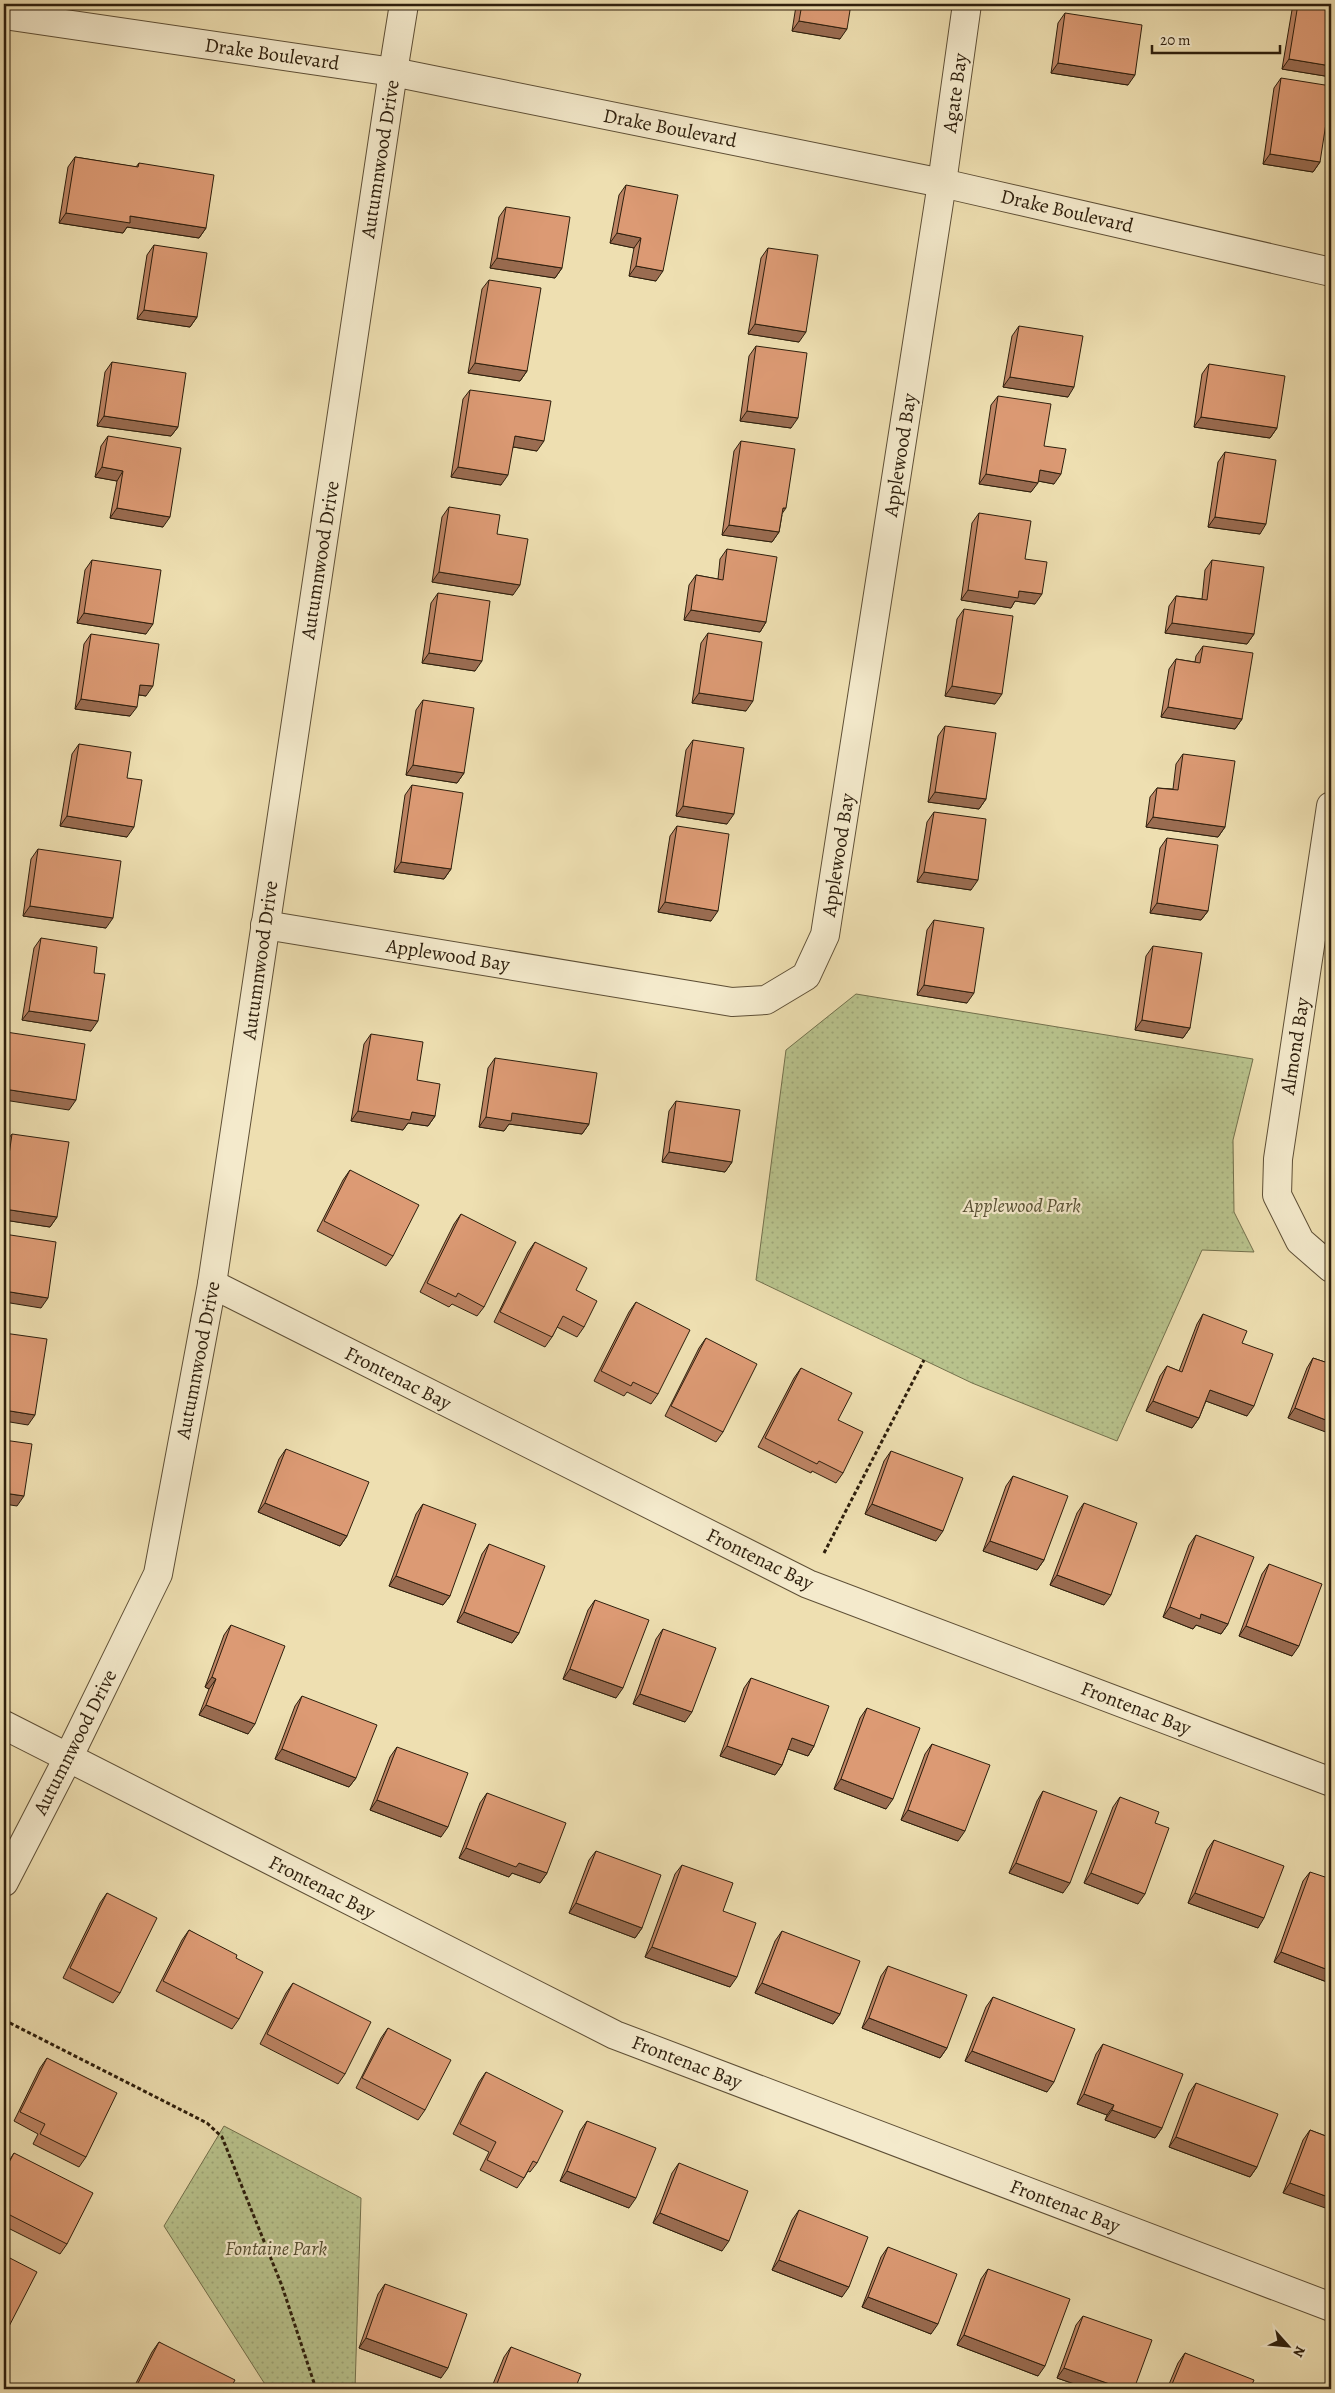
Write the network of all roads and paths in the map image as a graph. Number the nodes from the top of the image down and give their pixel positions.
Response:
1 (404, 4) edge
2 (967, 4) edge
3 (4, 15) edge
4 (393, 72) junction
5 (942, 183) junction
6 (1331, 272) edge
7 (1331, 806) edge
8 (265, 925) junction
9 (1331, 1268) edge
10 (212, 1284) junction
11 (924, 1360) dead end
12 (808, 1584) junction
13 (4, 1725) edge
14 (68, 1758) junction
15 (1331, 1782) edge
16 (4, 1882) edge
17 (4, 2020) edge
18 (1331, 2307) edge
19 (316, 2389) edge

1 - 4 street, Autumnwood Drive
2 - 5 street, Agate Bay
3 - 4 street, Drake Boulevard
4 - 5 street, Drake Boulevard
4 - 8 street, Autumnwood Drive
5 - 6 street, Drake Boulevard
5 - 8 street, Applewood Bay
7 - 9 street, Almond Bay
8 - 10 street, Autumnwood Drive
10 - 12 street, Frontenac Bay
10 - 14 street, Autumnwood Drive
11 - 12 path
12 - 15 street, Frontenac Bay
13 - 14 street, Frontenac Bay
14 - 16 street, Autumnwood Drive
14 - 18 street, Frontenac Bay
17 - 19 path

